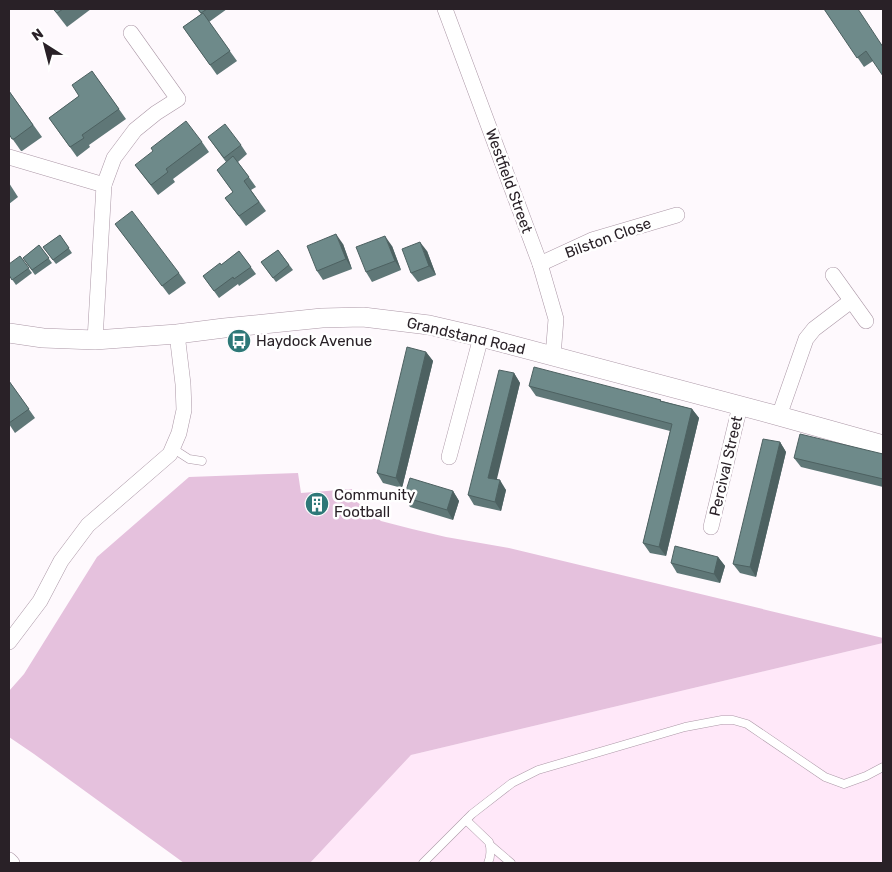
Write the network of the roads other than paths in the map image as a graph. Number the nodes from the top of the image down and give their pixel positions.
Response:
1 (446, 9) edge
2 (131, 33) dead end
3 (9, 158) edge
4 (104, 185) junction
5 (677, 215) dead end
6 (540, 264) junction
7 (833, 275) dead end
8 (852, 301) junction
9 (866, 321) dead end
10 (9, 333) edge
11 (177, 334) junction
12 (481, 337) junction
13 (95, 340) junction
14 (553, 356) junction
15 (740, 406) junction
16 (779, 416) junction
17 (883, 445) edge
18 (172, 448) junction
19 (449, 457) dead end
20 (202, 461) dead end
21 (712, 527) dead end
22 (9, 642) edge
23 (883, 767) edge
24 (466, 820) junction
25 (490, 845) junction
26 (9, 860) edge
27 (12, 863) edge
28 (422, 863) edge
29 (488, 863) edge
30 (511, 863) edge

1 - 6 street, Westfield Street
2 - 4 street
3 - 4 street
4 - 13 street
5 - 6 street, Bilston Close
6 - 14 street, Westfield Street
7 - 8 street
8 - 9 street
8 - 16 street
10 - 13 street, Grandstand Road
11 - 12 street, Grandstand Road
11 - 13 street, Grandstand Road
11 - 18 street
12 - 14 street, Grandstand Road
12 - 19 street
14 - 15 street, Grandstand Road
15 - 16 street, Grandstand Road
15 - 21 street, Percival Street
16 - 17 street, Grandstand Road
18 - 20 lane
18 - 22 street
23 - 24 lane
24 - 25 lane
24 - 28 lane
25 - 29 lane
25 - 30 lane
26 - 27 street

